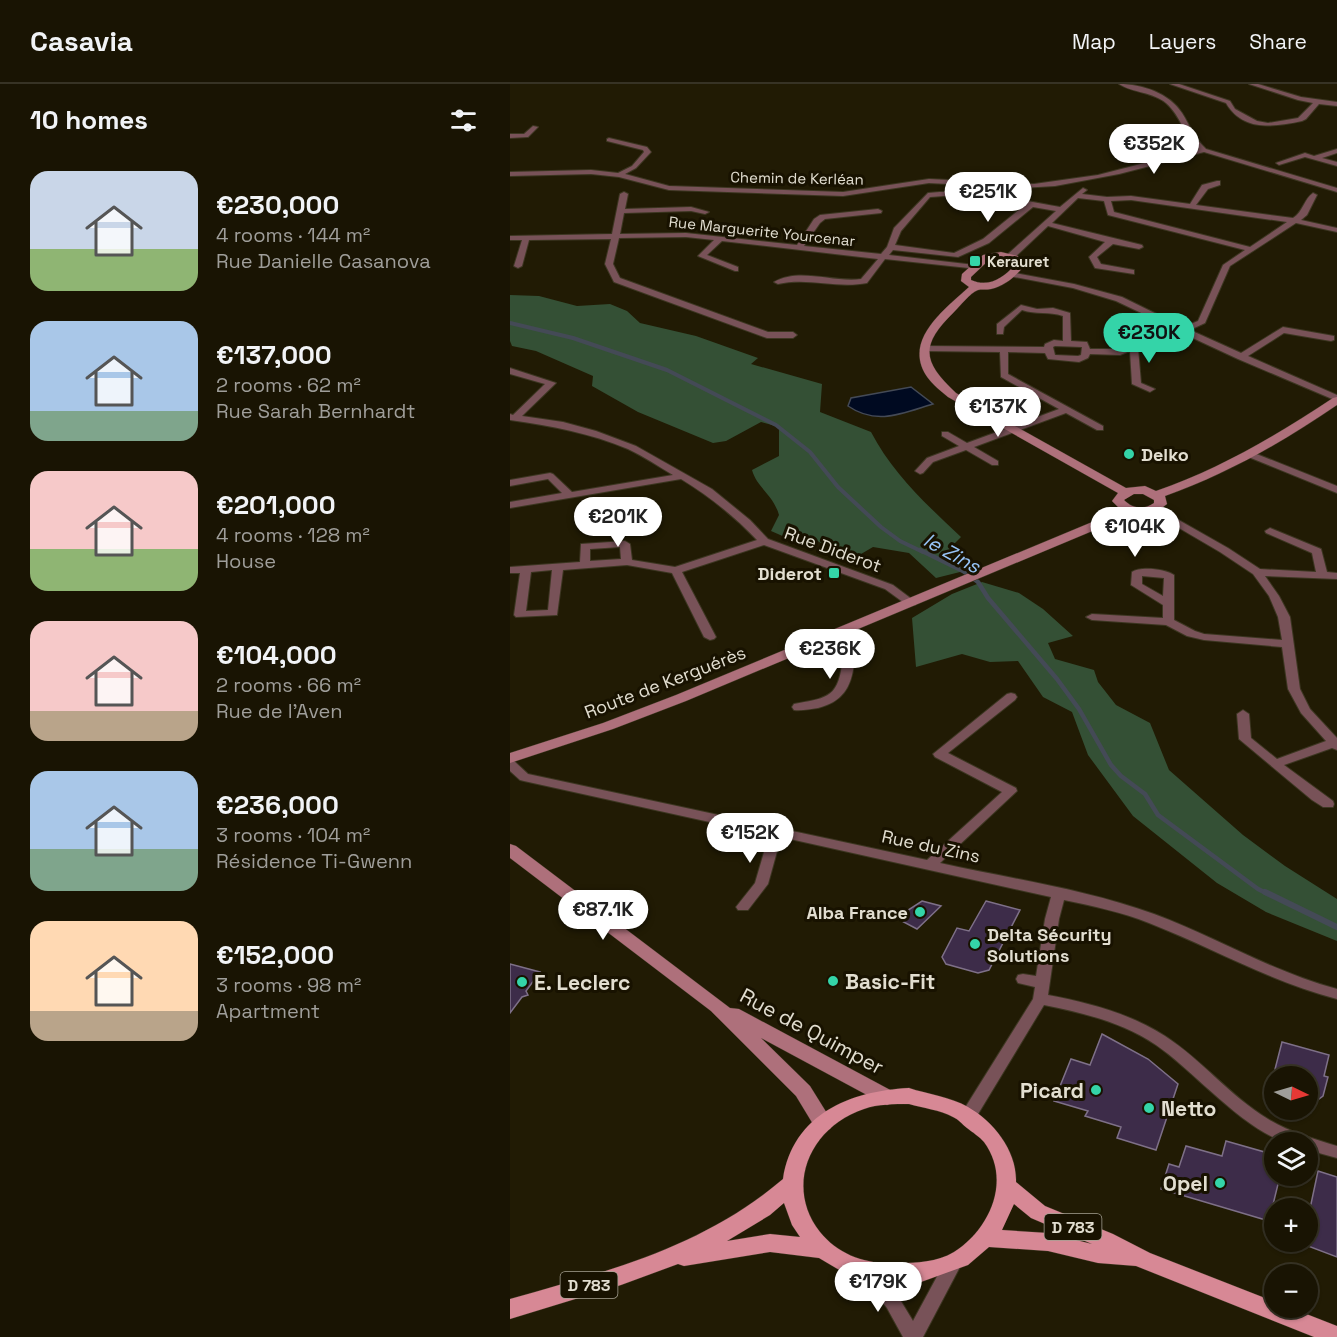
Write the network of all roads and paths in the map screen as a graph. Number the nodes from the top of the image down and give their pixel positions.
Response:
1 (1122, 84) edge
2 (1173, 84) edge
3 (1252, 84) edge
4 (1317, 102) junction
5 (1337, 104) edge
6 (535, 127) dead end
7 (510, 136) edge
8 (609, 140) dead end
9 (1204, 150) junction
10 (1337, 151) edge
11 (1314, 158) junction
12 (1279, 163) dead end
13 (1337, 164) edge
14 (510, 174) edge
15 (619, 176) junction
16 (1098, 178) junction
17 (1217, 183) dead end
18 (1337, 190) edge
19 (624, 194) dead end
20 (1313, 195) dead end
21 (1077, 196) junction
22 (1107, 200) junction
23 (1160, 202) junction
24 (1030, 205) junction
25 (1192, 206) junction
26 (1062, 210) junction
27 (621, 211) junction
28 (878, 211) dead end
29 (705, 212) dead end
30 (1145, 221) junction
31 (1296, 221) junction
32 (1047, 224) junction
33 (1337, 230) edge
34 (616, 235) junction
35 (510, 238) edge
36 (526, 238) junction
37 (721, 238) junction
38 (1112, 241) junction
39 (799, 247) junction
40 (891, 247) junction
41 (1139, 248) dead end
42 (1250, 249) junction
43 (1011, 256) junction
44 (883, 257) junction
45 (518, 266) dead end
46 (975, 267) junction
47 (735, 269) dead end
48 (1131, 272) dead end
49 (1012, 274) junction
50 (778, 282) dead end
51 (976, 286) junction
52 (1183, 329) junction
53 (1000, 332) dead end
54 (793, 335) dead end
55 (1330, 338) dead end
56 (1066, 342) junction
57 (925, 348) junction
58 (1134, 348) junction
59 (1004, 349) junction
60 (1048, 350) junction
61 (1086, 351) junction
62 (1241, 357) junction
63 (510, 370) edge
64 (1150, 389) dead end
65 (1337, 399) edge
66 (1067, 409) junction
67 (513, 417) edge
68 (1100, 428) dead end
69 (1014, 430) junction
70 (945, 434) dead end
71 (968, 447) junction
72 (1249, 454) junction
73 (995, 463) dead end
74 (920, 471) dead end
75 (684, 476) junction
76 (510, 483) edge
77 (1337, 490) edge
78 (1125, 492) junction
79 (570, 495) junction
80 (1157, 495) junction
81 (510, 504) edge
82 (1154, 509) junction
83 (1132, 510) junction
84 (1270, 531) dead end
85 (764, 541) junction
86 (627, 562) junction
87 (585, 565) junction
88 (558, 567) junction
89 (526, 569) junction
90 (510, 570) edge
91 (676, 570) junction
92 (1257, 572) junction
93 (1322, 575) junction
94 (1337, 576) edge
95 (911, 603) junction
96 (1168, 603) dead end
97 (1092, 617) dead end
98 (1168, 622) junction
99 (710, 637) dead end
100 (826, 639) junction
101 (1288, 644) junction
102 (1011, 697) dead end
103 (798, 707) dead end
104 (1243, 714) dead end
105 (1335, 744) edge
106 (510, 758) edge
107 (1276, 763) junction
108 (510, 764) edge
109 (1328, 804) dead end
110 (776, 832) junction
111 (510, 850) edge
112 (929, 866) junction
113 (1059, 893) junction
114 (743, 906) dead end
115 (1023, 979) dead end
116 (1042, 991) junction
117 (1337, 994) edge
118 (717, 1006) junction
119 (887, 1096) junction
120 (969, 1115) junction
121 (823, 1123) junction
122 (1337, 1152) edge
123 (791, 1185) junction
124 (1009, 1188) junction
125 (987, 1238) junction
126 (823, 1249) junction
127 (1142, 1259) junction
128 (667, 1260) junction
129 (952, 1263) junction
130 (868, 1271) junction
131 (510, 1309) edge
132 (1337, 1336) edge
133 (914, 1337) edge

1 - 9 street
2 - 4 street
3 - 4 street
4 - 5 street
6 - 7 street
8 - 15 street
9 - 16 street, Chemin de Kerléan
9 - 18 street
10 - 11 street
11 - 12 street
11 - 13 street
14 - 15 street, Chemin de Kerléan
15 - 16 street, Chemin de Kerléan
16 - 21 street
17 - 25 street
19 - 27 street
20 - 31 street
21 - 22 street
21 - 26 street
22 - 23 street
22 - 30 street
23 - 25 street
23 - 30 street
24 - 26 street
24 - 40 street
24 - 40 street
25 - 31 street
26 - 32 street
27 - 29 street
27 - 34 street
28 - 39 street
30 - 42 street
31 - 33 street
31 - 42 street
32 - 38 street
32 - 43 street
34 - 36 street, Rue Marguerite Yourcenar
34 - 37 street, Rue Marguerite Yourcenar
34 - 54 street
35 - 36 street, Rue Marguerite Yourcenar
36 - 45 street
37 - 39 street, Rue Marguerite Yourcenar
37 - 47 street
38 - 41 street
38 - 48 street
39 - 44 street, Rue Marguerite Yourcenar
40 - 44 street
42 - 52 street
43 - 46 main road
43 - 49 main road
44 - 46 street, Rue Marguerite Yourcenar
44 - 50 street
46 - 51 main road
49 - 51 main road
49 - 52 street
51 - 57 main road
52 - 58 street
52 - 62 street
53 - 56 street
55 - 62 street
56 - 60 street
56 - 61 street
57 - 59 street
57 - 69 main road
58 - 61 street
58 - 64 street
59 - 60 street
59 - 66 street
60 - 61 street
62 - 65 street
63 - 67 street
65 - 72 main road
66 - 68 street
66 - 69 street
67 - 75 street, Rue Diderot
69 - 71 street
69 - 78 main road
70 - 71 street
71 - 73 street
71 - 74 street
72 - 77 street
72 - 80 main road
75 - 79 street
75 - 85 street, Rue Diderot
76 - 79 street
78 - 80 main road
78 - 83 main road
79 - 81 street
80 - 82 main road
82 - 83 main road
82 - 92 street
83 - 95 main road, Route de Kerguérès
84 - 93 street
85 - 91 street
85 - 95 street, Rue Diderot
86 - 87 street
86 - 87 street
86 - 91 street
87 - 88 street
88 - 89 street
88 - 89 street
89 - 90 street
91 - 99 street
92 - 93 street
92 - 101 street
93 - 94 street
95 - 100 main road, Route de Kerguérès
96 - 98 street
97 - 98 street
98 - 101 street
100 - 103 street
100 - 106 main road, Route de Kerguérès
101 - 105 street
102 - 112 street
104 - 107 street
105 - 107 street
107 - 109 street
108 - 110 street, Rue du Zins
110 - 112 street, Rue du Zins
110 - 114 street
111 - 118 main road, Rue de Quimper
112 - 113 street, Rue du Zins
113 - 116 street
113 - 117 street, Rue du Zins
115 - 116 street
116 - 120 street
116 - 122 street
118 - 119 main road, Rue de Quimper
118 - 121 main road, Rue de Quimper
119 - 120 main road
119 - 121 main road
120 - 124 main road
121 - 123 main road
123 - 126 main road
123 - 128 main road, D 783
124 - 125 main road
124 - 127 main road, D 783
125 - 127 main road, D 783
125 - 129 main road
126 - 128 main road, D 783
126 - 130 main road
127 - 132 main road, D 783
128 - 131 main road, D 783
129 - 130 main road
129 - 133 street
130 - 133 street

